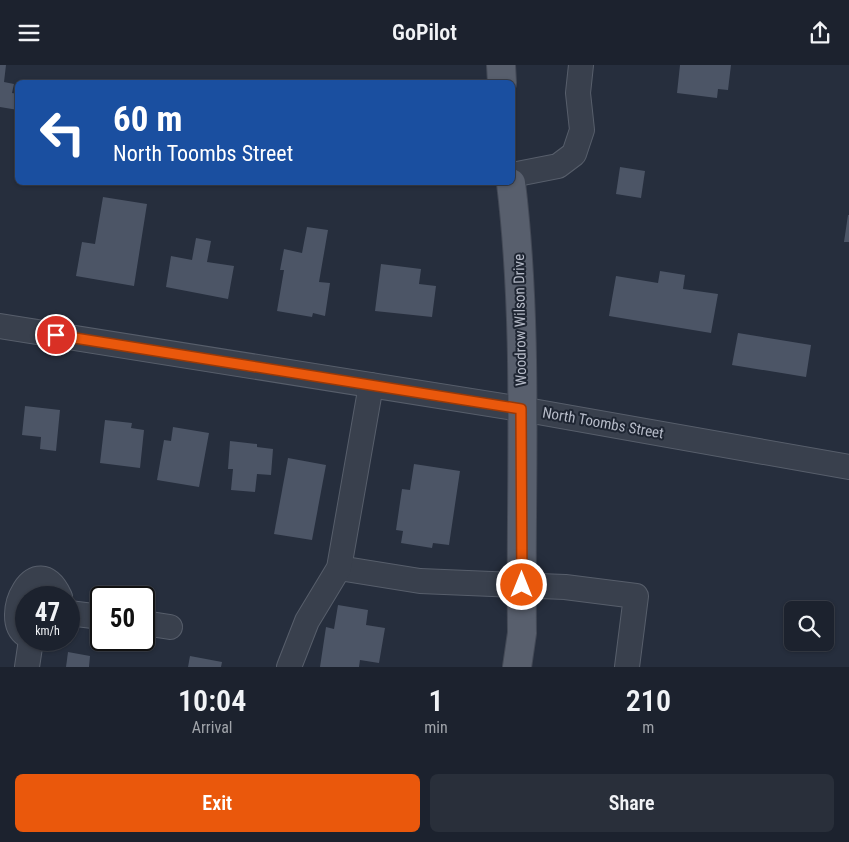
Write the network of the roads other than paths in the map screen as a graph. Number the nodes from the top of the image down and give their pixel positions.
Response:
1 (500, 65) edge
2 (581, 65) edge
3 (502, 80) edge
4 (515, 174) edge
5 (511, 185) edge
6 (0, 326) edge
7 (371, 385) junction
8 (521, 409) junction
9 (849, 467) edge
10 (339, 568) junction
11 (522, 585) junction
12 (16, 586) edge
13 (52, 586) edge
14 (15, 587) edge
15 (3, 604) edge
16 (155, 625) edge
17 (170, 627) dead end
18 (15, 628) edge
19 (29, 651) edge
20 (27, 667) edge
21 (289, 667) edge
22 (517, 667) edge
23 (629, 667) edge

1 - 3 main road
2 - 4 street
5 - 8 main road, Woodrow Wilson Drive
6 - 7 street, North Toombs Street
7 - 8 street, North Toombs Street
7 - 10 street
8 - 9 street, North Toombs Street
8 - 11 main road, Woodrow Wilson Drive
10 - 11 street
10 - 21 street
11 - 22 main road, Woodrow Wilson Drive
11 - 23 street
12 - 13 street
14 - 15 street
15 - 18 street
16 - 17 street
19 - 20 street

